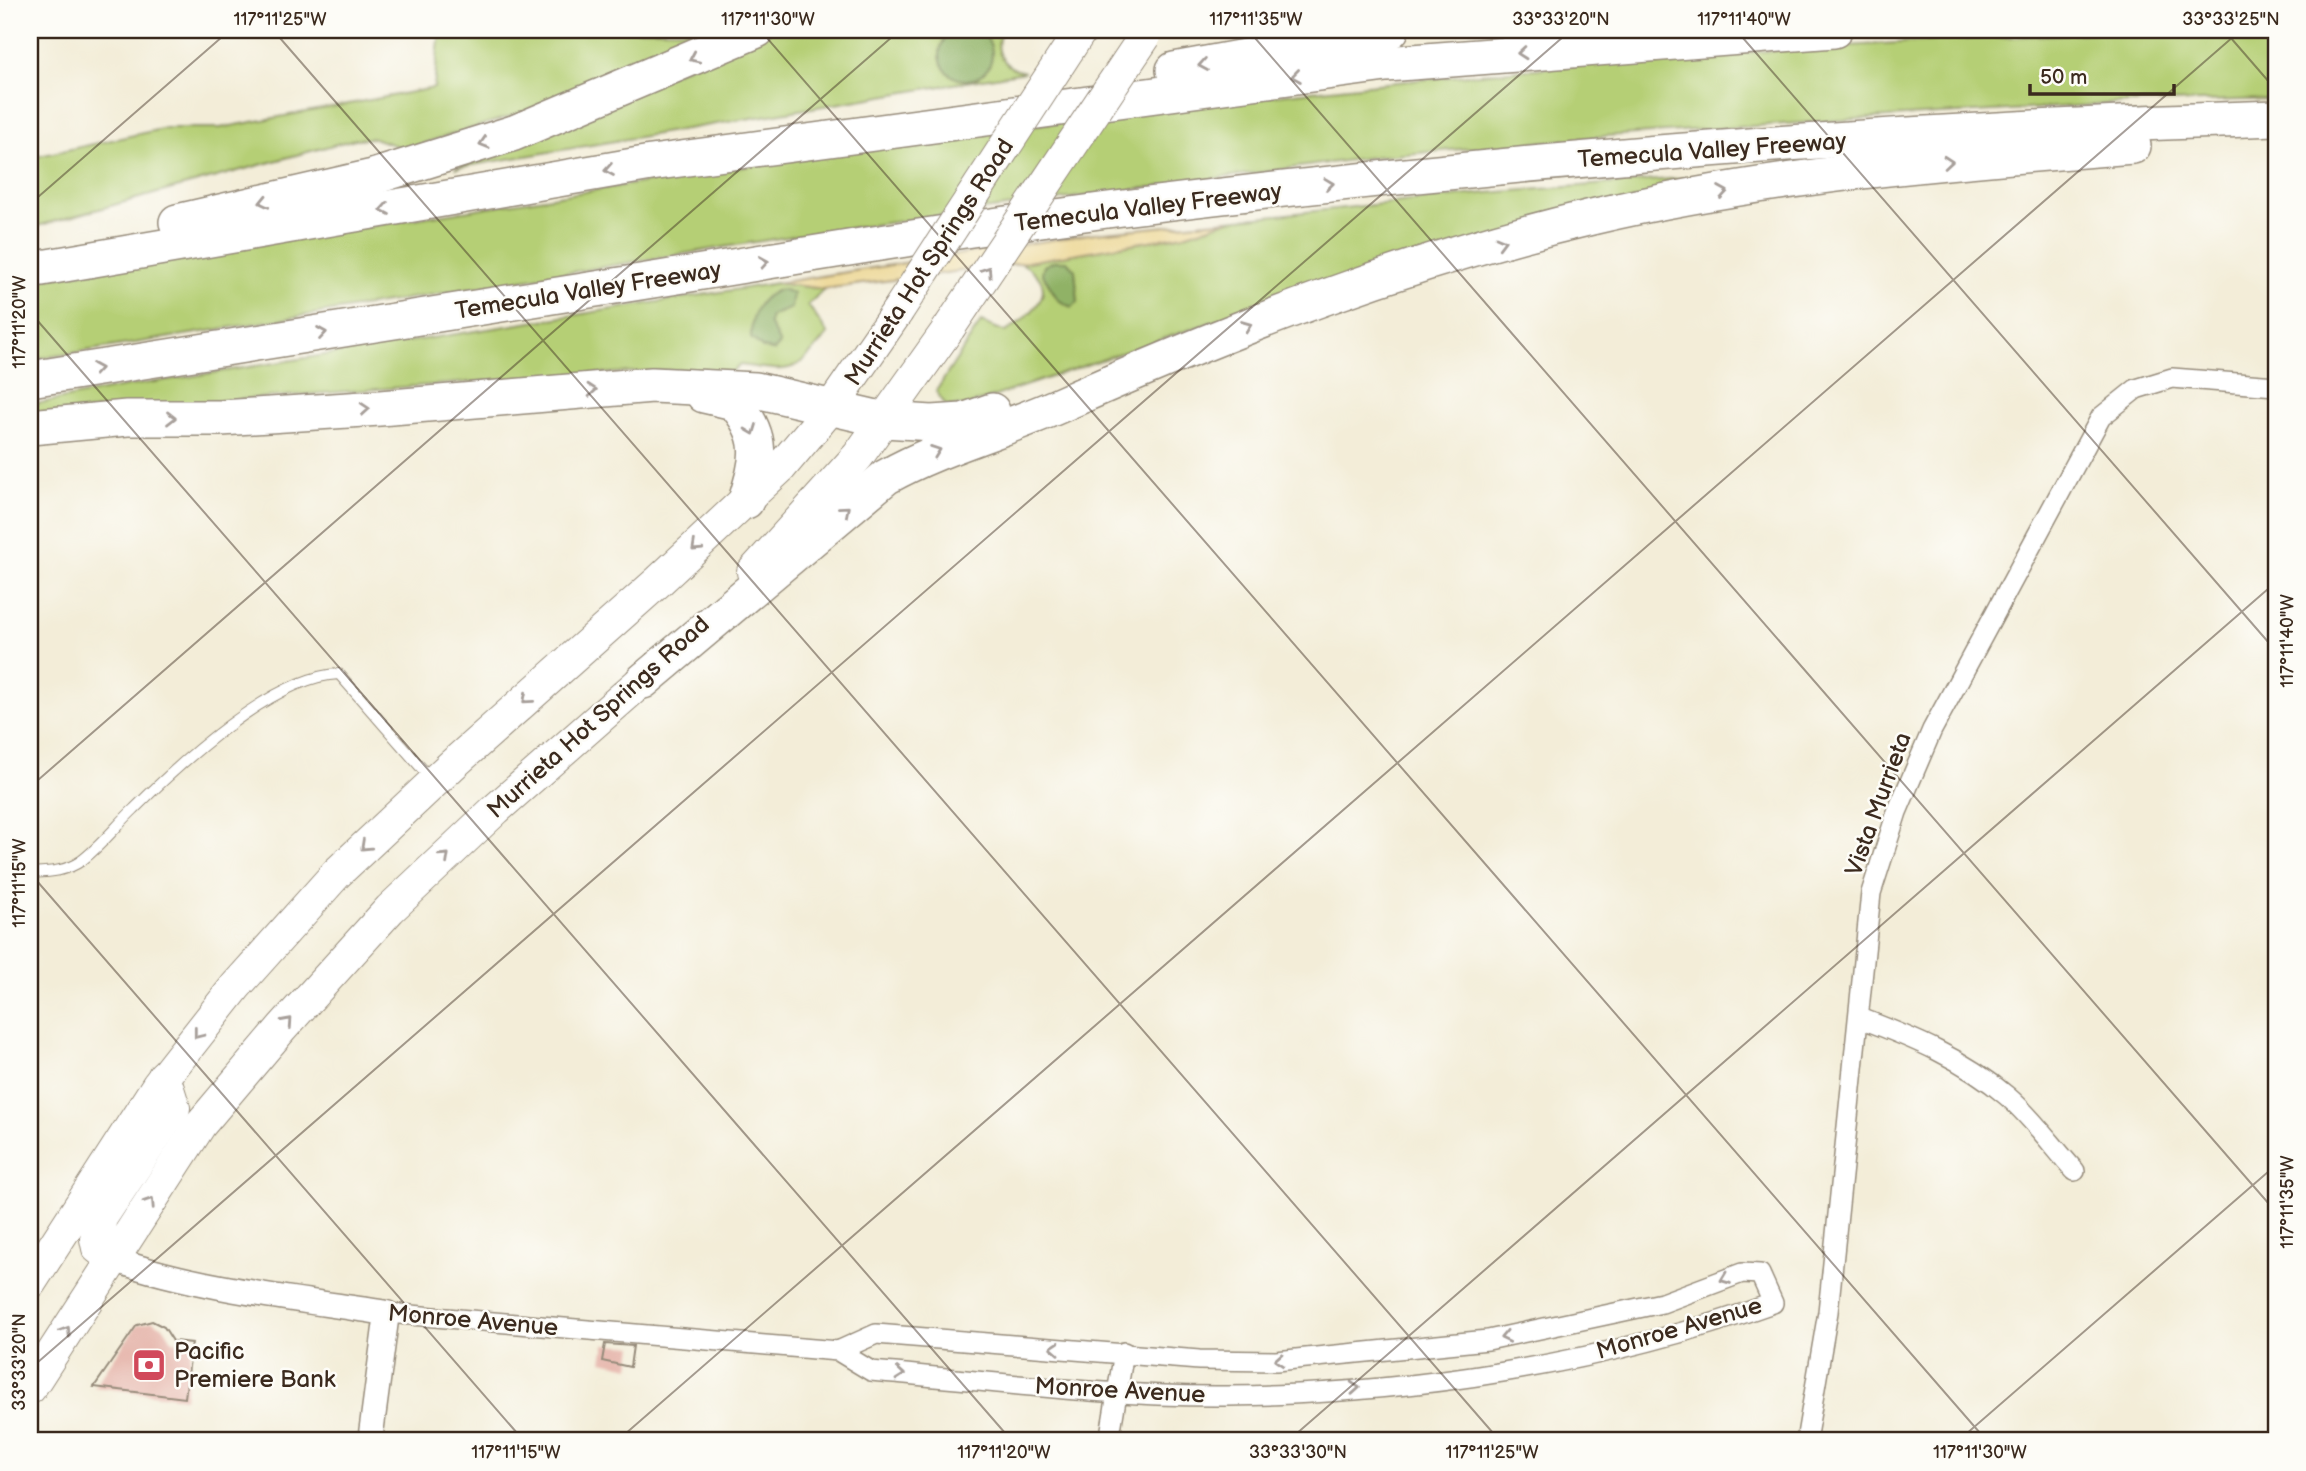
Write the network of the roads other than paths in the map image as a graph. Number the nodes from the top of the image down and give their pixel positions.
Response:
1 (757, 30) edge
2 (1081, 30) edge
3 (1391, 30) edge
4 (1834, 30) edge
5 (1148, 32) edge
6 (2276, 118) edge
7 (2276, 135) edge
8 (651, 163) junction
9 (30, 257) edge
10 (30, 270) edge
11 (1184, 350) junction
12 (30, 379) edge
13 (652, 385) junction
14 (2276, 386) edge
15 (830, 409) junction
16 (885, 420) junction
17 (30, 427) edge
18 (746, 501) junction
19 (643, 681) junction
20 (434, 782) junction
21 (30, 873) edge
22 (1860, 1018) junction
23 (164, 1076) junction
24 (2075, 1171) dead end
25 (112, 1259) junction
26 (30, 1283) edge
27 (387, 1313) junction
28 (838, 1351) junction
29 (1124, 1352) junction
30 (30, 1388) edge
31 (1116, 1392) junction
32 (370, 1441) edge
33 (1110, 1441) edge
34 (1806, 1441) edge

1 -> 9 highway
2 - 15 main road, Murrieta Hot Springs Road, bridge
3 -> 8 highway
4 -> 8 highway
16 -> 5 main road, Murrieta Hot Springs Road, bridge
12 -> 6 highway, Temecula Valley Freeway
11 -> 7 highway
8 -> 10 highway
11 - 16 highway
19 -> 11 highway
13 - 15 highway
17 -> 13 highway
13 -> 18 highway
14 - 22 street, Vista Murrieta
15 - 16 highway
15 - 18 main road, Murrieta Hot Springs Road
16 - 19 main road, Murrieta Hot Springs Road
18 -> 20 main road, Murrieta Hot Springs Road
25 -> 19 main road, Murrieta Hot Springs Road
20 - 21 lane
20 -> 23 main road, Murrieta Hot Springs Road
22 - 24 street
22 - 34 street, Vista Murrieta
23 - 25 main road
23 - 26 main road, Murrieta Hot Springs Road
25 - 27 street, Monroe Avenue
30 -> 25 main road, Murrieta Hot Springs Road
27 - 28 street, Monroe Avenue
27 - 32 street
29 -> 28 street, Monroe Avenue
28 -> 31 street, Monroe Avenue
29 - 31 street
31 -> 29 street, Monroe Avenue
31 - 33 street

